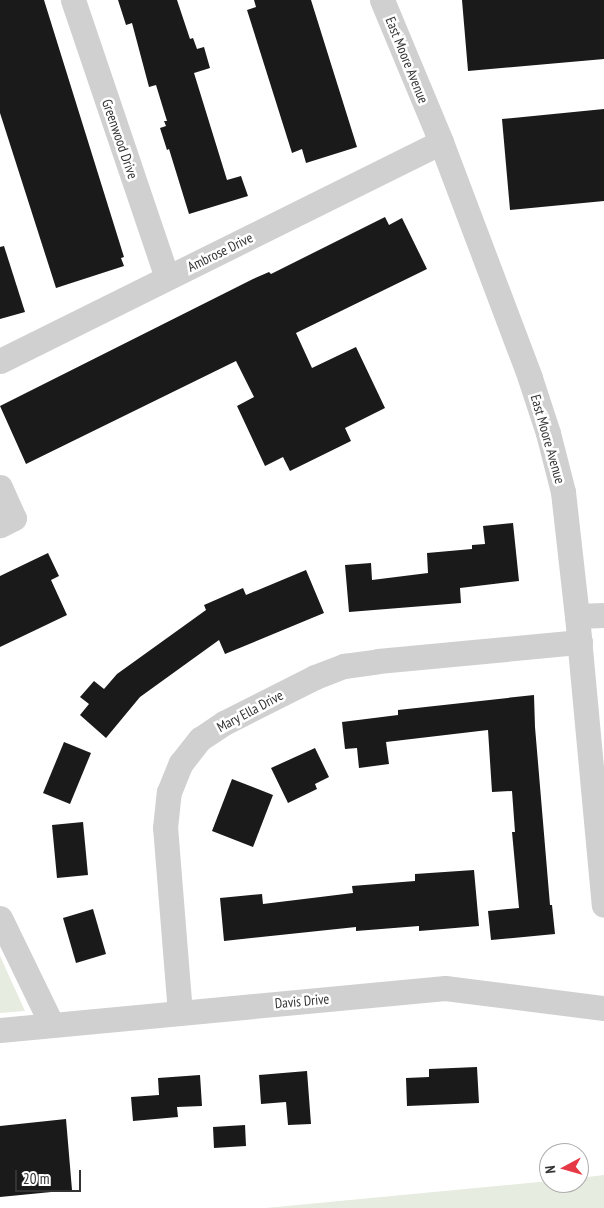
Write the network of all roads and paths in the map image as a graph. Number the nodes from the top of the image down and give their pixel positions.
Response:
1 (73, 0) edge
2 (382, 0) edge
3 (441, 142) junction
4 (167, 278) junction
5 (0, 361) edge
6 (0, 487) edge
7 (7, 522) edge
8 (604, 615) edge
9 (578, 616) junction
10 (580, 642) junction
11 (604, 905) edge
12 (0, 918) edge
13 (604, 1008) edge
14 (180, 1012) junction
15 (52, 1025) junction
16 (0, 1030) edge

1 - 4 street, Greenwood Drive
2 - 3 street, East Moore Avenue
3 - 4 street, Ambrose Drive
3 - 9 street, East Moore Avenue
4 - 5 street, Ambrose Drive
6 - 7 street
8 - 9 street
9 - 10 street, East Moore Avenue
10 - 11 street, East Moore Avenue
10 - 14 street, Mary Ella Drive
12 - 15 street
13 - 14 street, Davis Drive
14 - 15 street, Davis Drive
15 - 16 street, Davis Drive

